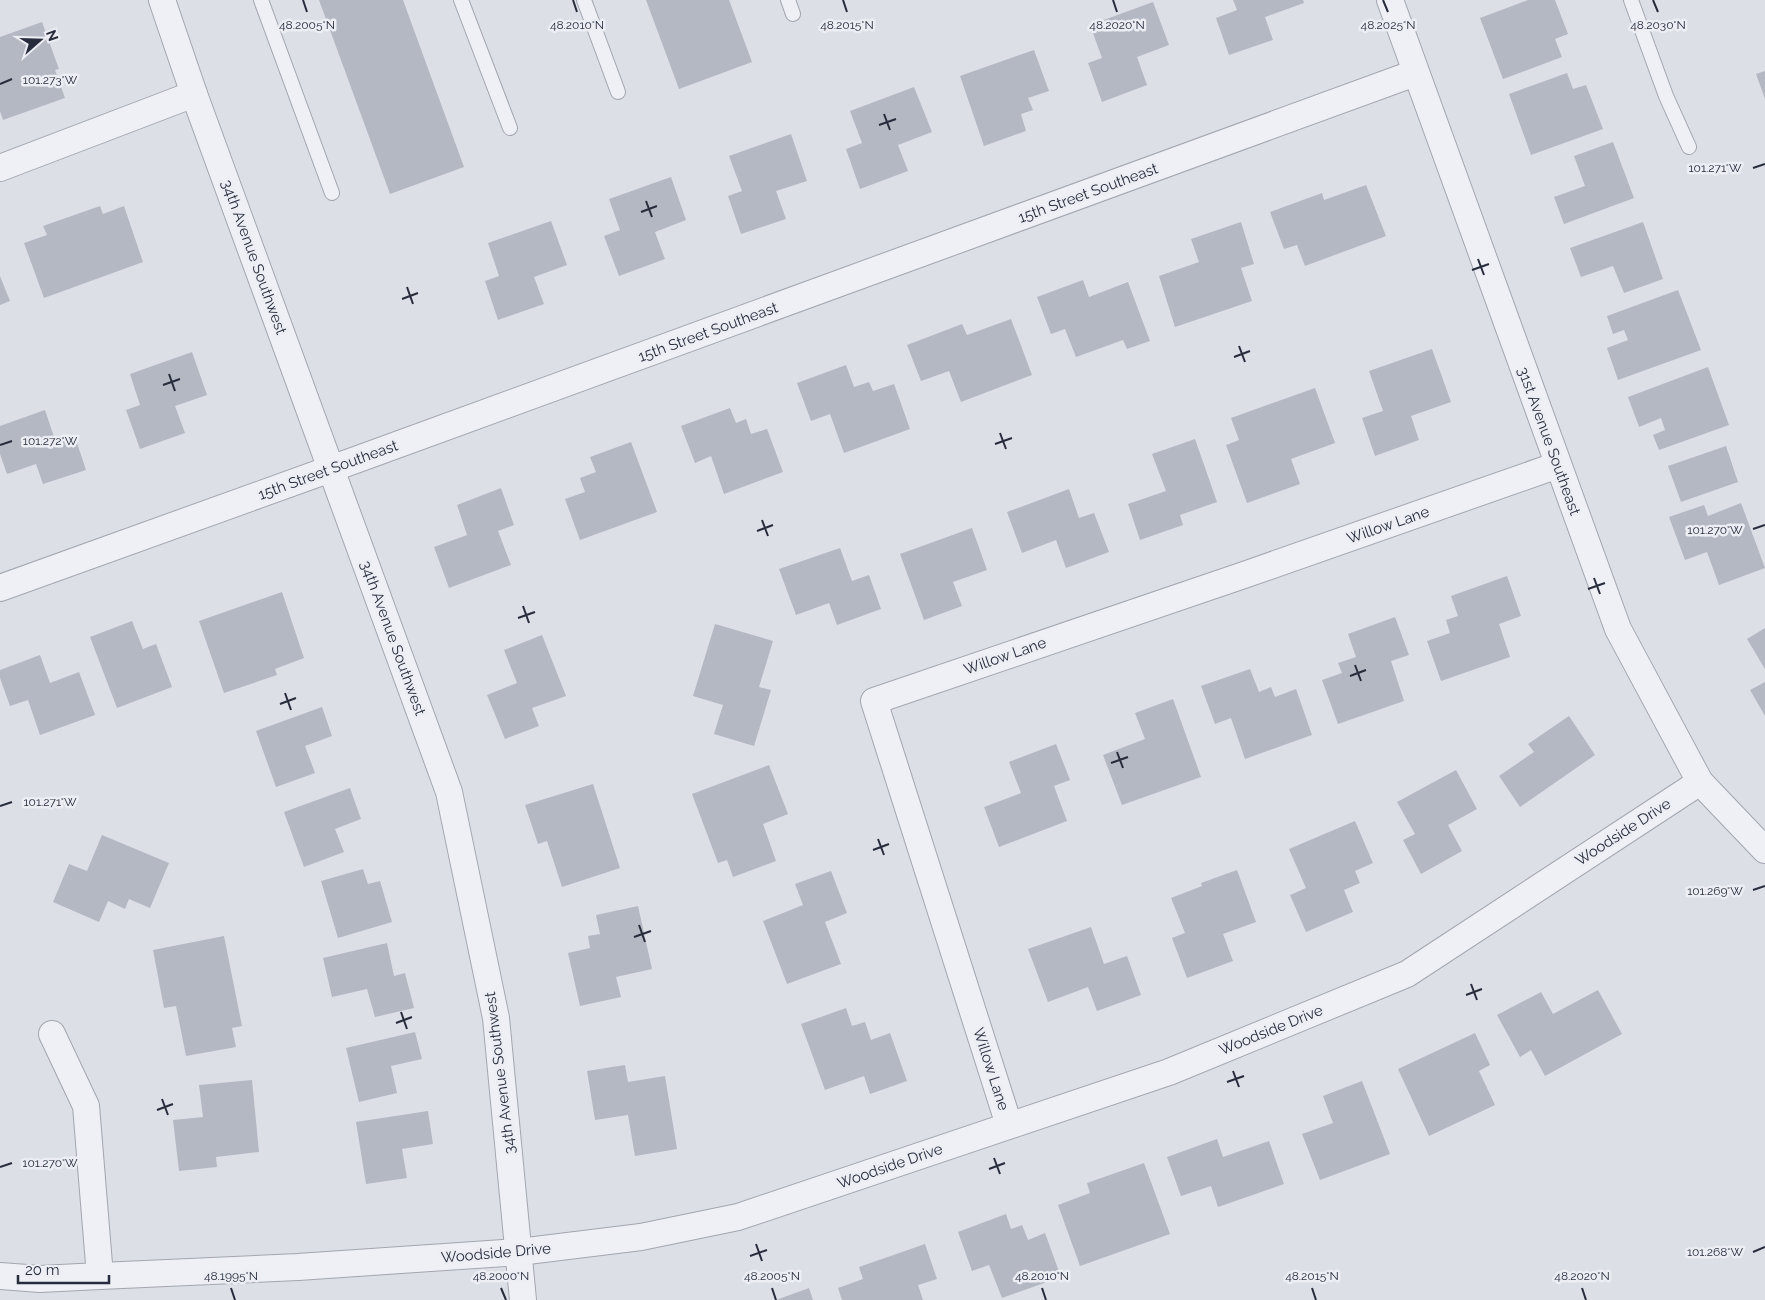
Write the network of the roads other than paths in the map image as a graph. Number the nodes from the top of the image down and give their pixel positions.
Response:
1 (162, 0) edge
2 (261, 0) edge
3 (461, 0) edge
4 (584, 0) edge
5 (788, 0) edge
6 (1390, 0) edge
7 (1631, 0) edge
8 (793, 14) dead end
9 (1415, 73) junction
10 (618, 92) dead end
11 (194, 94) junction
12 (510, 128) dead end
13 (1689, 147) dead end
14 (0, 168) edge
15 (332, 193) dead end
16 (1558, 465) junction
17 (331, 469) junction
18 (0, 588) edge
19 (1700, 782) junction
20 (1765, 850) edge
21 (52, 1034) dead end
22 (1010, 1126) junction
23 (519, 1252) junction
24 (0, 1276) edge
25 (100, 1276) junction
26 (523, 1300) edge

1 - 11 street, 34th Avenue Southwest
2 - 15 lane
3 - 12 lane
4 - 10 lane
5 - 8 lane
6 - 9 street, 31st Avenue Southeast
7 - 13 lane
9 - 16 street, 31st Avenue Southeast
9 - 17 street, 15th Street Southeast
11 - 14 street
11 - 17 street, 34th Avenue Southwest
16 - 19 street, 31st Avenue Southeast
16 - 22 street, Willow Lane
17 - 18 street, 15th Street Southeast
17 - 23 street, 34th Avenue Southwest
19 - 20 street, 31st Avenue Southeast
19 - 22 street, Woodside Drive
21 - 25 street
22 - 23 street, Woodside Drive
23 - 25 street, Woodside Drive
23 - 26 street, 34th Avenue Southwest
24 - 25 street, Woodside Drive

